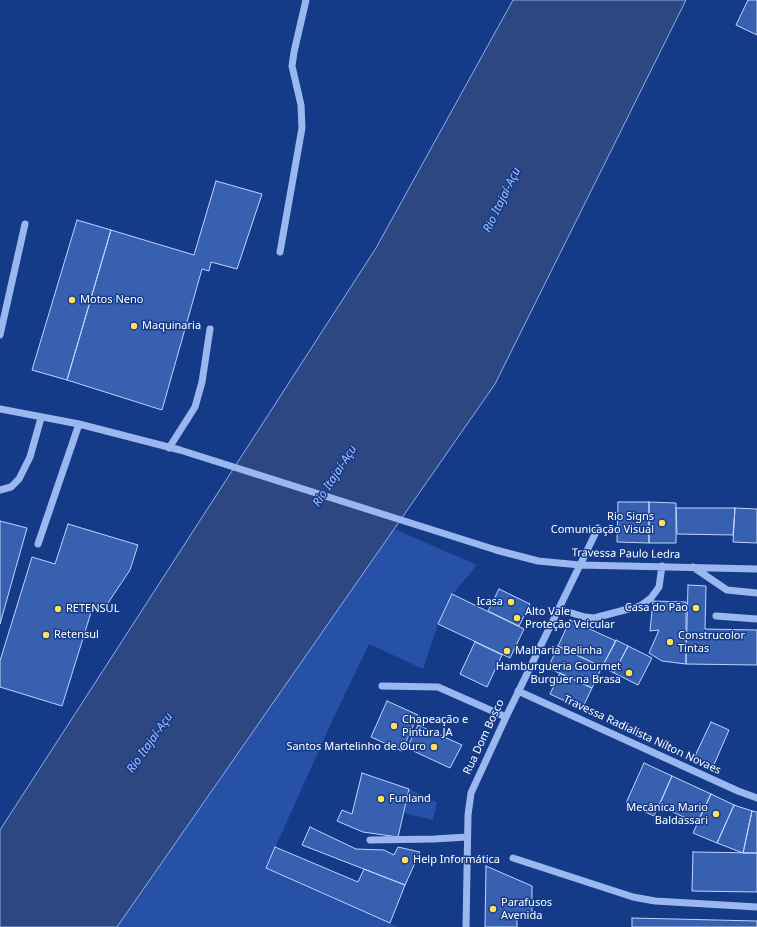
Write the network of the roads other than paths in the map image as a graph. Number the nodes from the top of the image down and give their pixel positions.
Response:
1 (306, 0) edge
2 (25, 224) dead end
3 (280, 252) dead end
4 (210, 329) dead end
5 (0, 335) edge
6 (0, 409) edge
7 (41, 418) junction
8 (79, 424) junction
9 (169, 448) junction
10 (0, 490) edge
11 (598, 528) dead end
12 (38, 544) dead end
13 (580, 565) junction
14 (662, 566) junction
15 (693, 567) junction
16 (757, 568) edge
17 (757, 593) edge
18 (558, 609) junction
19 (716, 616) dead end
20 (757, 619) edge
21 (382, 686) dead end
22 (518, 691) junction
23 (506, 716) junction
24 (757, 798) edge
25 (467, 837) junction
26 (370, 840) dead end
27 (513, 858) dead end
28 (757, 907) edge
29 (466, 927) edge

1 - 3 street
2 - 5 street
4 - 9 street
6 - 7 street, Travessa Paulo Ledra
7 - 8 street, Travessa Paulo Ledra
7 - 10 street
8 - 9 street, Travessa Paulo Ledra
8 - 12 street
9 - 13 street, Travessa Paulo Ledra
11 - 13 street, Rua Dom Bosco
13 - 14 street, Travessa Paulo Ledra
13 - 18 street, Rua Dom Bosco
14 - 15 street, Travessa Paulo Ledra
14 - 18 street
15 - 16 street, Travessa Paulo Ledra
15 - 17 street
18 - 22 street, Rua Dom Bosco
19 - 20 street
21 - 23 street
22 - 23 street, Rua Dom Bosco
22 - 24 street, Travessa Radialista Nílton Novaes
23 - 25 street, Rua Dom Bosco
25 - 26 street
25 - 29 street, Rua Dom Bosco
27 - 28 street

